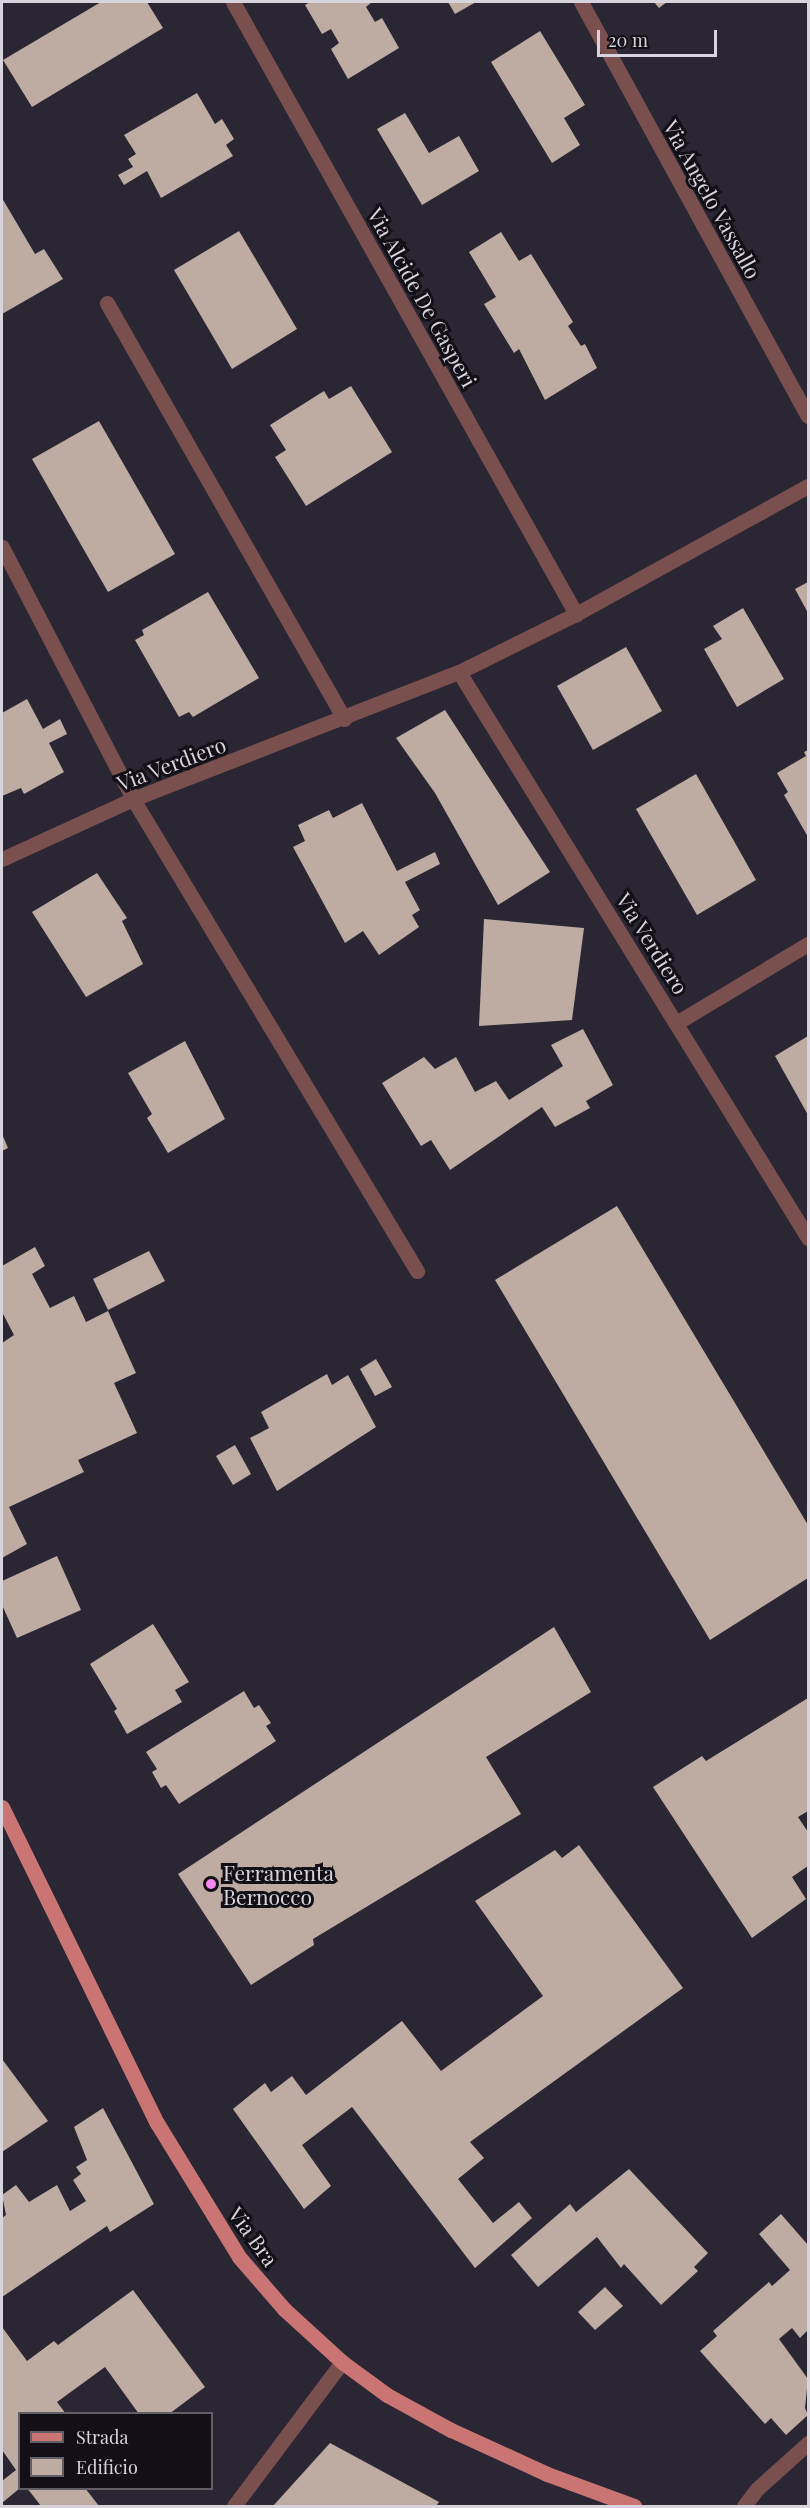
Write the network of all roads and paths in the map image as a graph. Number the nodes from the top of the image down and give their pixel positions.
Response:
1 (233, 2) edge
2 (581, 2) edge
3 (107, 303) dead end
4 (808, 416) edge
5 (808, 486) edge
6 (2, 548) edge
7 (576, 614) junction
8 (459, 672) junction
9 (344, 719) junction
10 (134, 799) junction
11 (2, 858) edge
12 (808, 944) edge
13 (678, 1022) junction
14 (808, 1238) edge
15 (417, 1272) dead end
16 (2, 1807) edge
17 (5, 1818) edge
18 (342, 2362) junction
19 (808, 2443) edge
20 (234, 2506) edge
21 (634, 2506) edge
22 (744, 2506) edge

1 - 7 street, Via Alcide De Gasperi
2 - 4 street, Via Angelo Vassallo
3 - 9 street
5 - 7 street, Via Verdiero
6 - 10 street
7 - 8 street, Via Verdiero
8 - 9 street, Via Verdiero
8 - 13 street, Via Verdiero
9 - 10 street, Via Verdiero
10 - 11 street, Via Verdiero
10 - 15 street
12 - 13 street
13 - 14 street, Via Verdiero
16 - 17 main road, Via Bra
17 - 18 main road, Via Bra
18 - 20 street
18 - 21 main road, Via Bra
19 - 22 street

